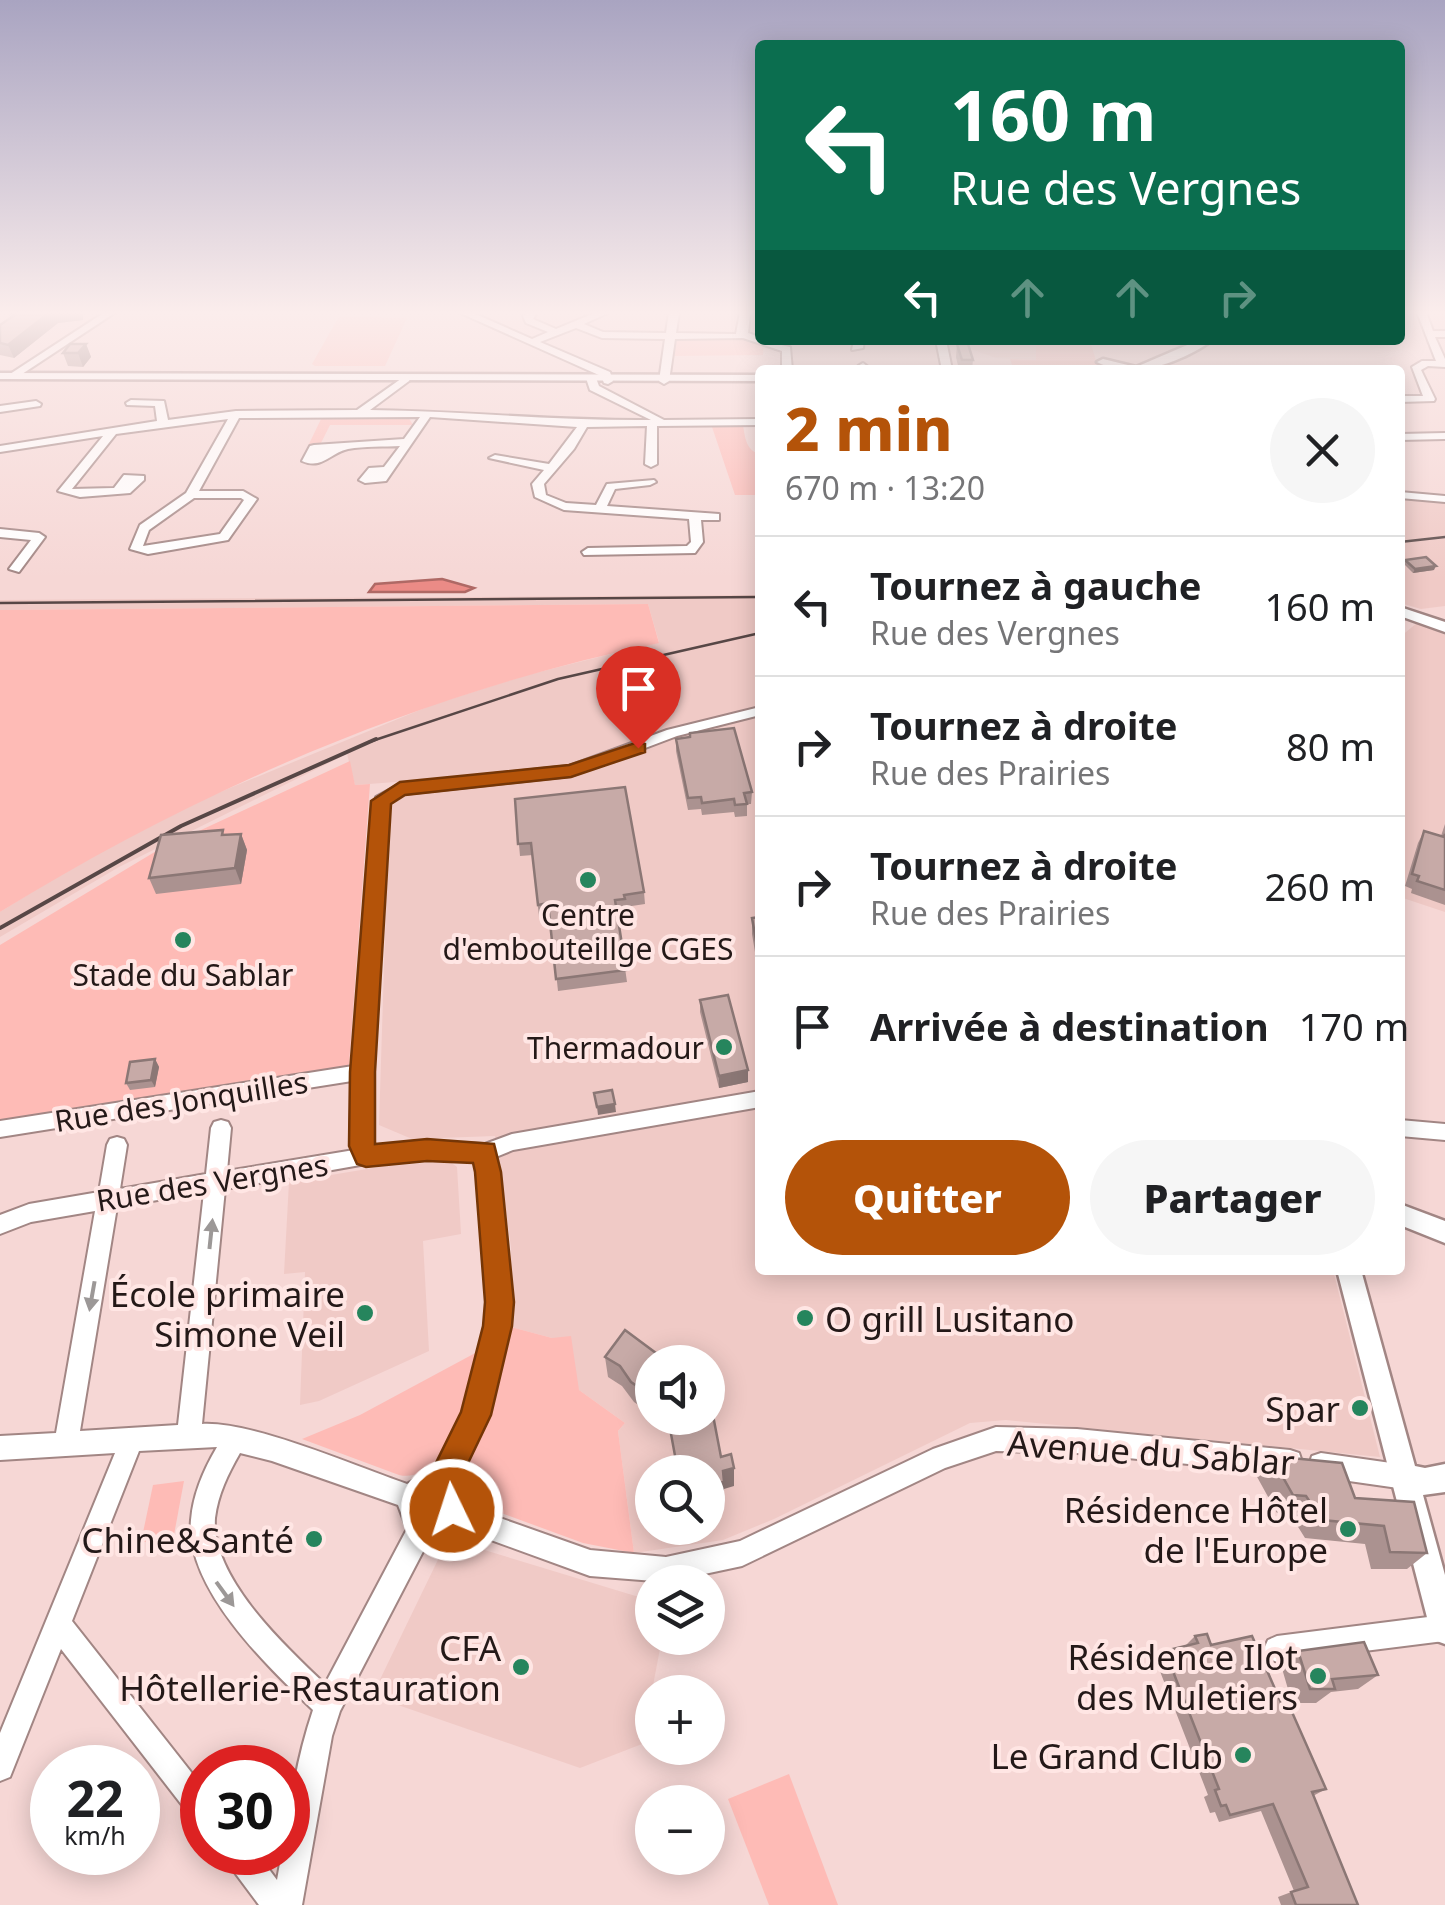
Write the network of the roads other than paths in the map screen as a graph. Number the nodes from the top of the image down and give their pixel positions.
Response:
1 (375, 401) edge
2 (616, 401) edge
3 (130, 403) dead end
4 (36, 404) dead end
5 (0, 409) edge
6 (360, 412) junction
7 (428, 413) junction
8 (236, 414) junction
9 (655, 422) junction
10 (755, 422) edge
11 (163, 423) junction
12 (584, 424) junction
13 (112, 432) junction
14 (1445, 436) edge
15 (1405, 437) edge
16 (408, 442) junction
17 (342, 446) dead end
18 (3, 452) edge
19 (651, 464) dead end
20 (554, 468) junction
21 (387, 471) dead end
22 (484, 472) dead end
23 (650, 482) dead end
24 (118, 491) dead end
25 (191, 495) junction
26 (1405, 495) edge
27 (1445, 499) edge
28 (600, 509) junction
29 (695, 517) junction
30 (715, 517) dead end
31 (0, 532) edge
32 (588, 552) dead end
33 (14, 570) dead end
34 (1405, 611) edge
35 (1445, 625) edge
36 (755, 712) edge
37 (362, 1072) junction
38 (755, 1100) edge
39 (221, 1128) dead end
40 (1405, 1128) edge
41 (0, 1130) edge
42 (1445, 1132) edge
43 (116, 1145) dead end
44 (485, 1152) junction
45 (366, 1156) junction
46 (216, 1182) junction
47 (108, 1200) junction
48 (1405, 1216) edge
49 (0, 1224) edge
50 (1445, 1232) edge
51 (1350, 1275) edge
52 (189, 1435) junction
53 (235, 1438) junction
54 (132, 1440) junction
55 (66, 1442) junction
56 (0, 1448) edge
57 (1404, 1477) junction
58 (1445, 1478) edge
59 (441, 1485) junction
60 (413, 1498) junction
61 (451, 1513) junction
62 (422, 1528) junction
63 (57, 1623) junction
64 (1445, 1629) edge
65 (1277, 1649) dead end
66 (328, 1706) junction
67 (0, 1767) edge
68 (180, 1780) edge
69 (255, 1875) edge
70 (278, 1905) edge
71 (286, 1905) edge

1 - 6 street
2 - 9 street
3 - 11 street
4 - 5 street
6 - 7 street
6 - 8 street
7 - 12 street
7 - 16 street
8 - 11 street
8 - 25 street
9 - 10 street
9 - 12 street
9 - 19 street
11 - 13 street
12 - 20 street
13 - 18 street
13 - 24 street
14 - 15 street
16 - 17 street
16 - 21 street
20 - 22 street
20 - 28 street
23 - 28 street
25 - 25 street
26 - 27 street
28 - 29 street
29 - 30 street
29 - 32 street
31 - 33 street
34 - 35 main road
36 - 37 street
37 - 41 street, Rue des Jonquilles
37 - 45 street
38 - 44 street, Rue des Vergnes
39 - 46 street
40 - 42 street
43 - 47 street
44 - 45 street, Rue des Vergnes
44 - 59 street
45 - 46 street, Rue des Vergnes
46 - 47 street, Rue des Vergnes
52 -> 46 street
47 - 49 street, Rue des Vergnes
47 -> 55 street
48 - 50 main road
51 - 57 main road
52 - 53 street
52 - 54 street
53 - 60 street
53 -> 66 street
54 - 55 street
54 - 63 street
55 - 56 street
57 - 58 main road
57 - 61 street, Avenue du Sablar
57 - 64 main road
59 - 60 street
59 - 61 street
60 - 62 street
61 - 62 street
62 - 66 street
63 - 67 street
63 - 68 street
64 - 65 street
66 - 71 street
69 - 70 street

